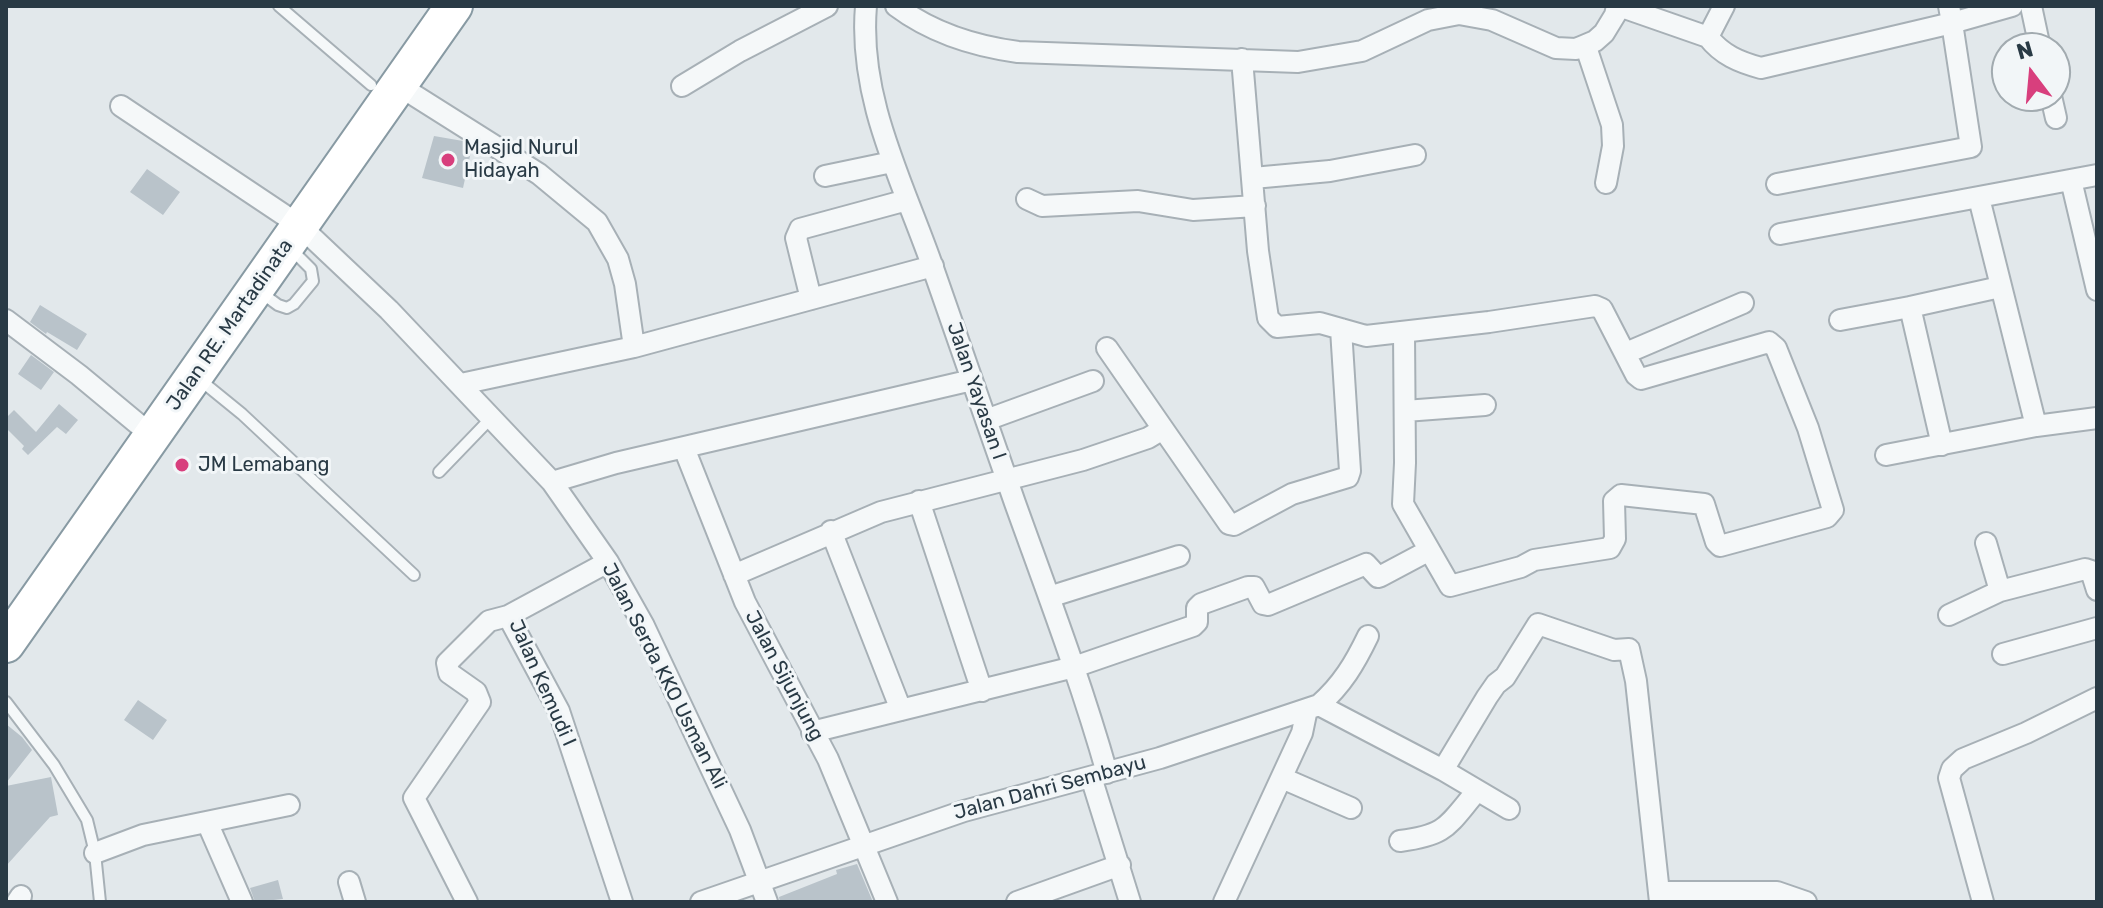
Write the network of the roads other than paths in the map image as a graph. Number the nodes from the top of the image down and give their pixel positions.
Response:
1 (279, 6) edge
2 (427, 6) edge
3 (454, 6) edge
4 (827, 6) edge
5 (866, 6) edge
6 (896, 6) edge
7 (1618, 6) edge
8 (1724, 6) edge
9 (2012, 6) edge
10 (2031, 6) edge
11 (1950, 15) edge
12 (2037, 32) edge
13 (1698, 33) junction
14 (1586, 47) junction
15 (1242, 59) junction
16 (385, 85) junction
17 (682, 86) dead end
18 (121, 106) dead end
19 (2055, 112) edge
20 (2056, 118) dead end
21 (1415, 155) dead end
22 (892, 162) junction
23 (2097, 175) edge
24 (825, 176) dead end
25 (1253, 178) junction
26 (2071, 180) junction
27 (1606, 183) dead end
28 (1777, 184) dead end
29 (1979, 198) junction
30 (1027, 199) dead end
31 (907, 200) junction
32 (1255, 206) junction
33 (289, 227) junction
34 (1780, 234) dead end
35 (933, 266) junction
36 (2000, 287) junction
37 (2097, 290) edge
38 (811, 299) junction
39 (1743, 303) dead end
40 (1910, 307) junction
41 (6, 320) edge
42 (1840, 320) dead end
43 (1341, 329) junction
44 (1404, 333) junction
45 (634, 347) junction
46 (1107, 348) dead end
47 (1626, 353) junction
48 (194, 375) junction
49 (972, 380) junction
50 (1093, 381) dead end
51 (461, 384) junction
52 (1485, 405) dead end
53 (1405, 411) junction
54 (492, 417) junction
55 (2097, 418) edge
56 (986, 420) junction
57 (138, 424) junction
58 (2036, 426) junction
59 (1163, 429) junction
60 (1942, 445) junction
61 (684, 448) junction
62 (1886, 455) dead end
63 (439, 472) dead end
64 (1007, 480) junction
65 (552, 482) junction
66 (919, 501) junction
67 (831, 531) junction
68 (1986, 543) dead end
69 (1428, 551) junction
70 (1179, 556) dead end
71 (608, 562) junction
72 (414, 575) dead end
73 (734, 575) junction
74 (2097, 590) edge
75 (2000, 591) junction
76 (1049, 597) junction
77 (6, 607) edge
78 (1949, 615) dead end
79 (508, 616) junction
80 (2097, 628) edge
81 (1368, 636) dead end
82 (6, 644) edge
83 (2003, 654) dead end
84 (1074, 667) junction
85 (982, 691) junction
86 (2097, 698) edge
87 (6, 702) edge
88 (1313, 707) junction
89 (901, 710) junction
90 (812, 732) junction
91 (1443, 770) junction
92 (1099, 775) junction
93 (1282, 778) junction
94 (1476, 792) junction
95 (289, 805) dead end
96 (1351, 808) dead end
97 (1509, 809) dead end
98 (207, 822) junction
99 (1400, 841) dead end
100 (864, 845) junction
101 (95, 853) junction
102 (1120, 865) junction
103 (760, 881) junction
104 (349, 882) dead end
105 (1660, 897) edge
106 (100, 902) edge
107 (242, 902) edge
108 (355, 902) edge
109 (467, 902) edge
110 (622, 902) edge
111 (701, 902) edge
112 (767, 902) edge
113 (887, 902) edge
114 (1017, 902) edge
115 (1130, 902) edge
116 (1224, 902) edge
117 (1806, 902) edge
118 (1983, 902) edge

1 - 16 lane
2 - 16 highway
3 - 16 highway, Jalan RE. Martadinata
4 - 17 street
5 - 22 street, Jalan Yayasan I
6 - 15 street
7 - 13 street
7 - 14 street
8 - 13 street
9 - 11 street
10 - 12 street
11 - 13 street
11 - 28 street
14 - 15 street
14 - 27 street
15 - 25 street
16 - 33 highway, Jalan RE. Martadinata
16 - 45 street
18 - 33 street, Jalan Serda KKO Usman Ali
19 - 20 street
21 - 25 street
22 - 24 street
22 - 31 street, Jalan Yayasan I
23 - 26 street
25 - 32 street
26 - 29 street
26 - 37 street
29 - 34 street
29 - 36 street
30 - 32 street
31 - 35 street, Jalan Yayasan I
31 - 38 street
32 - 43 street
33 - 48 highway, Jalan RE. Martadinata
33 - 51 street, Jalan Serda KKO Usman Ali
33 - 57 highway
35 - 38 street
35 - 49 street, Jalan Yayasan I
36 - 40 street
36 - 58 street
38 - 45 street
39 - 47 street
40 - 42 street
40 - 60 street
41 - 57 street
43 - 44 street
43 - 59 street
44 - 47 street
44 - 53 street
45 - 51 street
46 - 59 street
47 - 69 street
48 - 72 lane
48 - 82 highway, Jalan RE. Martadinata
49 - 56 street, Jalan Yayasan I
49 - 61 street
50 - 56 street
51 - 54 street, Jalan Serda KKO Usman Ali
52 - 53 street
53 - 69 street
54 - 63 lane
54 - 65 street, Jalan Serda KKO Usman Ali
55 - 58 street
56 - 64 street, Jalan Yayasan I
57 - 77 highway
58 - 60 street
59 - 64 street
60 - 62 street
61 - 65 street
61 - 73 street, Jalan Sijunjung
64 - 66 street
64 - 76 street, Jalan Yayasan I
65 - 71 street, Jalan Serda KKO Usman Ali
66 - 67 street
66 - 85 street
67 - 73 street
67 - 89 street
68 - 75 street
69 - 84 street
70 - 76 street
71 - 79 street, Jalan Kemudi I
71 - 103 street, Jalan Serda KKO Usman Ali
73 - 90 street, Jalan Sijunjung
74 - 75 street
75 - 78 street
76 - 84 street, Jalan Yayasan I
79 - 109 street
79 - 110 street, Jalan Kemudi I
80 - 83 street
81 - 88 street, Jalan Dahri Sembayu
84 - 85 street
84 - 92 street, Jalan Yayasan I
85 - 89 street
86 - 118 street
87 - 101 lane
88 - 91 street
88 - 92 street, Jalan Dahri Sembayu
88 - 93 street
89 - 90 street
90 - 100 street, Jalan Sijunjung
91 - 94 street
91 - 105 street
92 - 100 street, Jalan Dahri Sembayu
92 - 102 street, Jalan Yayasan I
93 - 96 street
93 - 116 street
94 - 97 street
94 - 99 street
95 - 98 street
98 - 101 street
98 - 107 street
100 - 103 street, Jalan Dahri Sembayu
100 - 113 street, Jalan Sijunjung
101 - 106 lane
102 - 114 street
102 - 115 street, Jalan Yayasan I
103 - 111 street, Jalan Dahri Sembayu
103 - 112 street, Jalan Serda KKO Usman Ali
104 - 108 street
105 - 117 street

